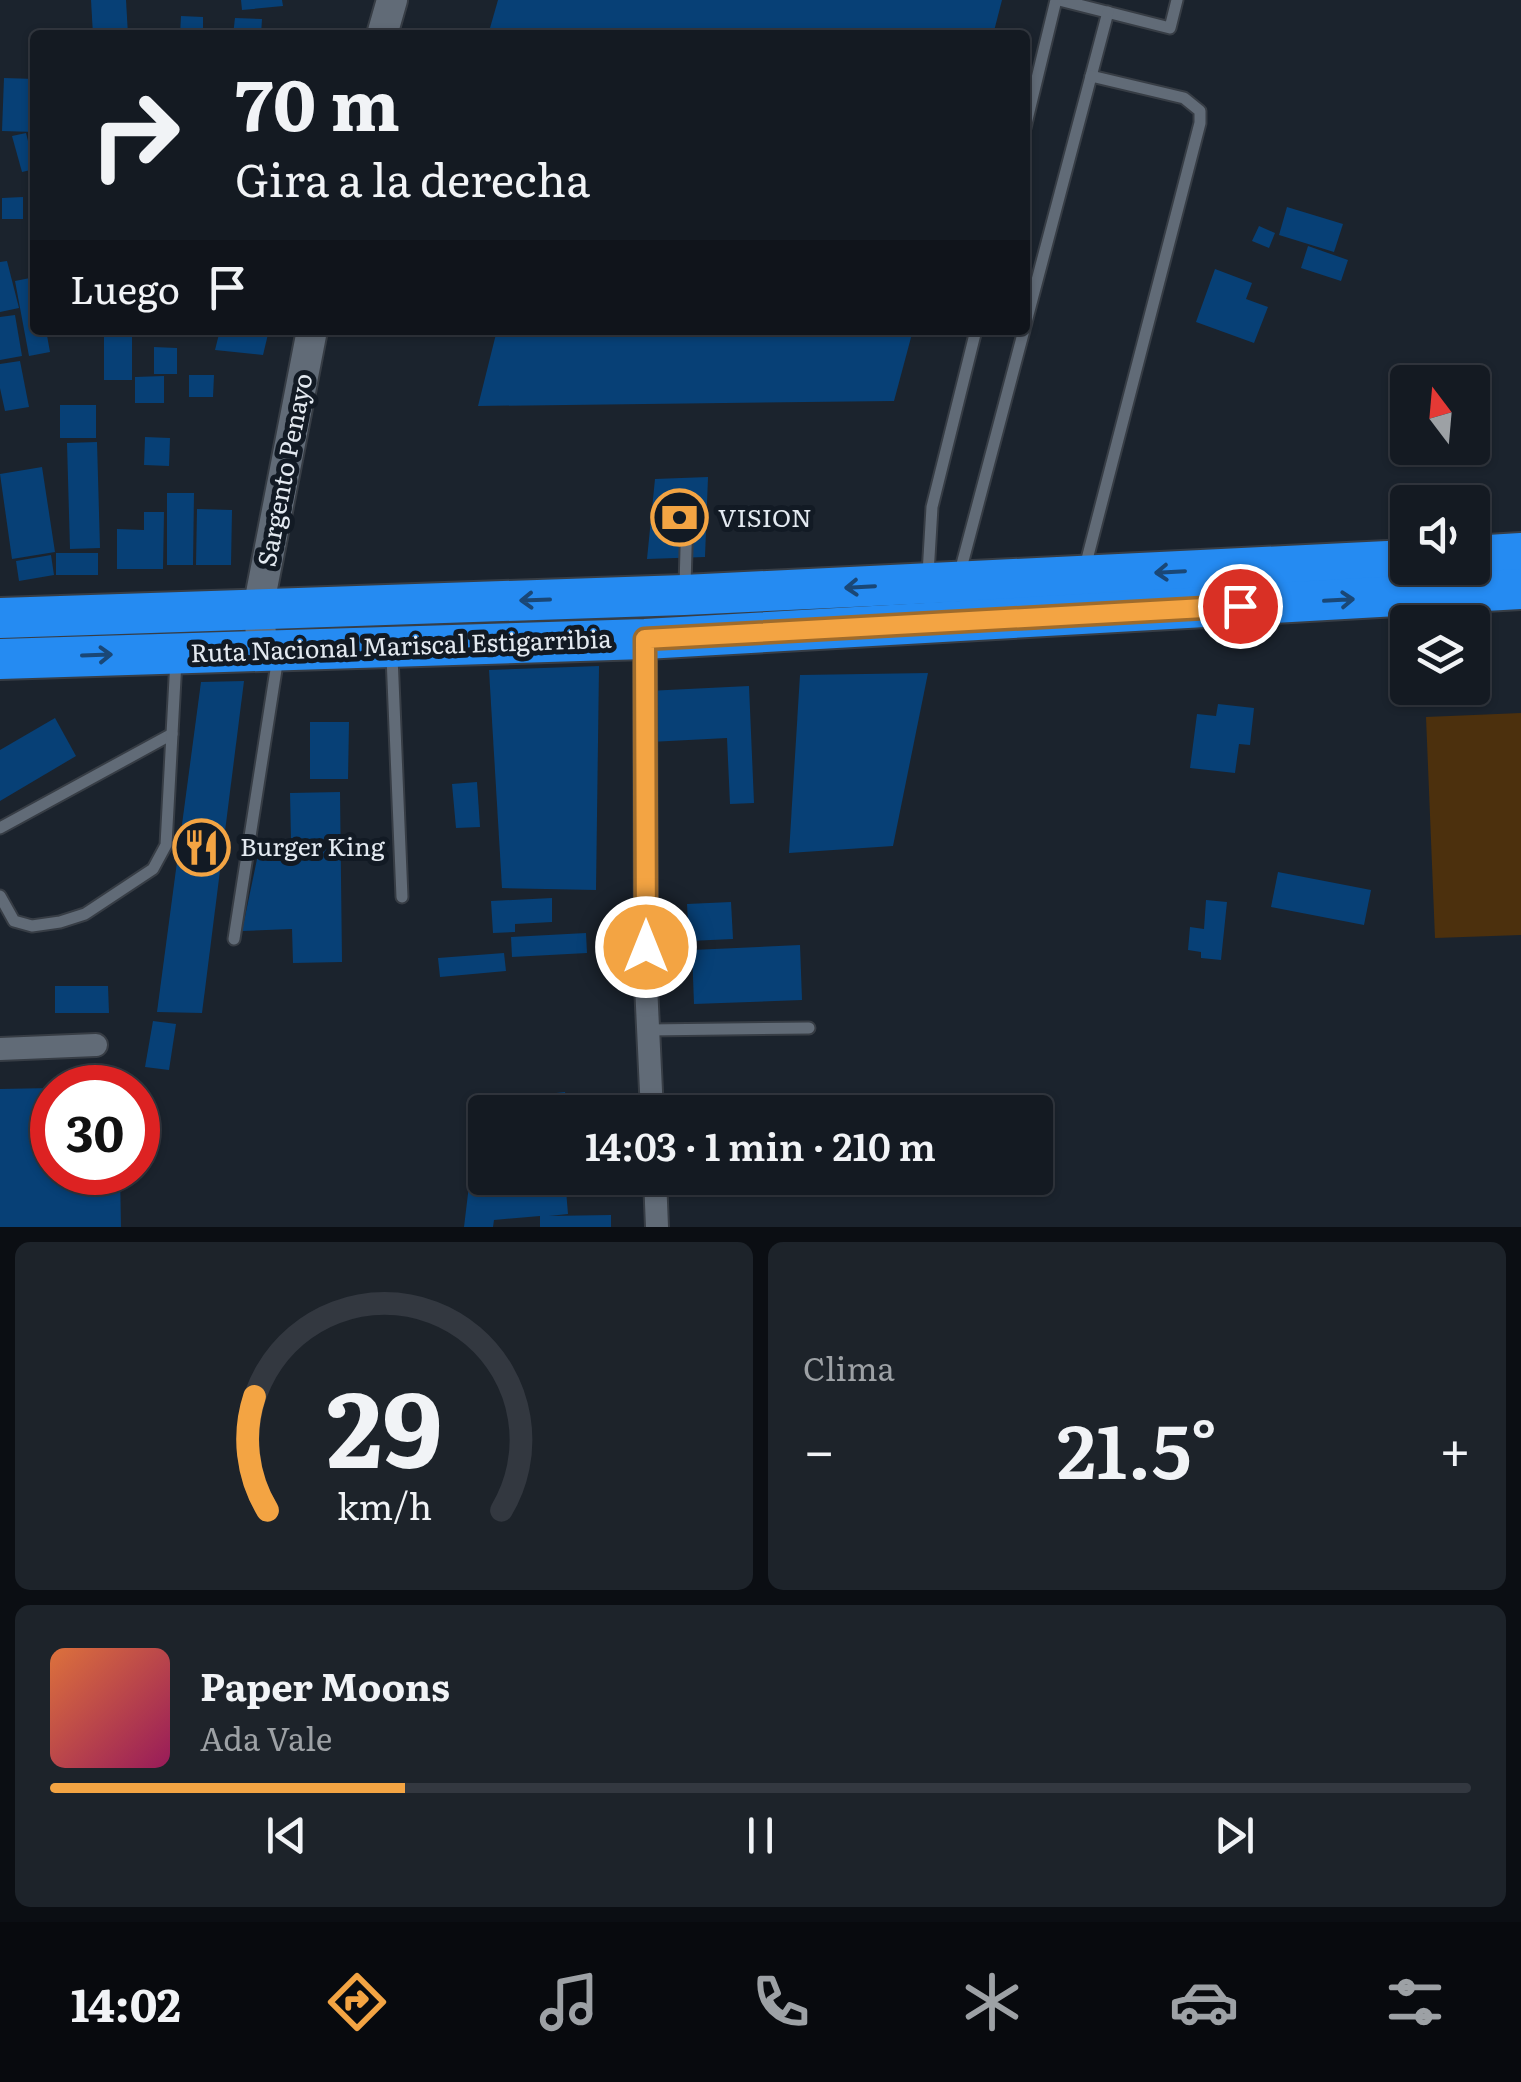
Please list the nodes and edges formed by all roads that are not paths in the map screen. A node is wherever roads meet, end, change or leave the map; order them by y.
1 (392, 0) edge
2 (1057, 0) edge
3 (1177, 0) edge
4 (1108, 12) junction
5 (383, 30) edge
6 (1091, 76) junction
7 (1030, 108) edge
8 (1030, 305) edge
9 (311, 335) edge
10 (975, 335) edge
11 (1022, 335) edge
12 (687, 513) dead end
13 (1521, 554) edge
14 (1490, 555) edge
15 (1390, 561) edge
16 (1083, 576) junction
17 (1521, 589) edge
18 (942, 593) junction
19 (684, 595) junction
20 (258, 610) junction
21 (0, 618) edge
22 (890, 624) junction
23 (645, 639) junction
24 (392, 647) junction
25 (271, 650) junction
26 (176, 653) junction
27 (0, 659) edge
28 (172, 734) junction
29 (0, 828) edge
30 (0, 896) edge
31 (402, 897) dead end
32 (234, 939) dead end
33 (808, 1028) dead end
34 (648, 1030) junction
35 (96, 1045) dead end
36 (0, 1049) edge
37 (651, 1095) edge
38 (656, 1195) edge
39 (657, 1227) edge

1 - 5 street
2 - 4 lane
2 - 7 lane
3 - 4 lane
4 - 6 lane
6 - 8 lane
6 - 16 lane
9 - 20 street, Sargento Penayo
10 - 18 lane
11 - 18 lane
12 - 19 lane
13 - 14 highway
15 -> 16 highway, Ruta Nacional Mariscal Estigarribia
16 - 18 highway, Ruta Nacional Mariscal Estigarribia
22 -> 17 highway, Ruta Nacional Mariscal Estigarribia
18 -> 19 highway, Ruta Nacional Mariscal Estigarribia
18 - 22 lane
19 -> 20 highway, Ruta Nacional Mariscal Estigarribia
20 - 21 highway, Ruta Nacional Mariscal Estigarribia
20 - 25 street, Sargento Penayo
22 - 23 highway, Ruta Nacional Mariscal Estigarribia
23 - 24 highway, Ruta Nacional Mariscal Estigarribia
23 - 34 street
24 - 25 highway, Ruta Nacional Mariscal Estigarribia
24 - 31 lane
25 - 26 highway, Ruta Nacional Mariscal Estigarribia
25 - 32 lane
27 -> 26 highway, Ruta Nacional Mariscal Estigarribia
26 - 28 lane
28 - 29 lane
28 - 30 lane
33 - 34 lane
34 - 37 street
35 - 36 street
38 - 39 street

